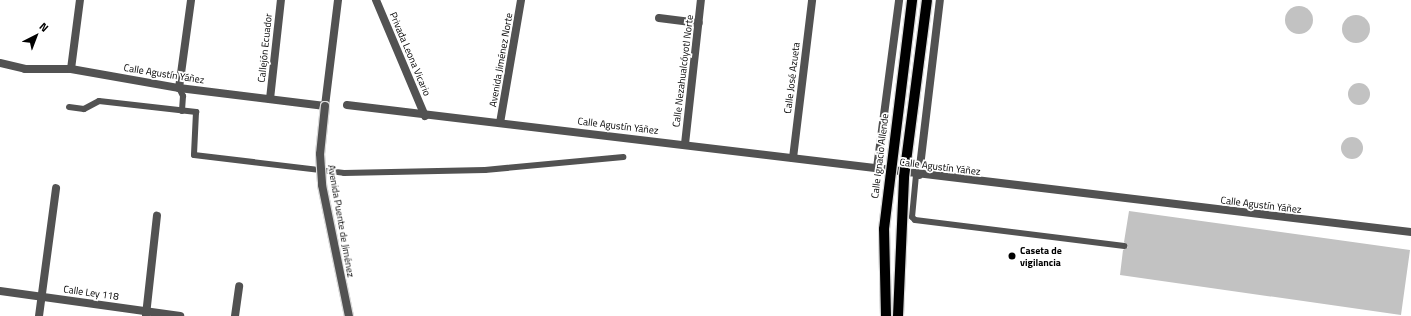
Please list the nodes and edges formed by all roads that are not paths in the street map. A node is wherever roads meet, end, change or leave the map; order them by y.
1 (80, 0) edge
2 (191, 0) edge
3 (280, 0) edge
4 (338, 0) edge
5 (376, 0) edge
6 (521, 0) edge
7 (701, 0) edge
8 (812, 0) edge
9 (899, 0) edge
10 (912, 0) edge
11 (927, 0) edge
12 (940, 0) edge
13 (659, 18) dead end
14 (699, 23) junction
15 (0, 63) edge
16 (71, 69) junction
17 (179, 88) junction
18 (270, 99) junction
19 (347, 105) dead end
20 (325, 106) junction
21 (69, 107) dead end
22 (182, 110) junction
23 (425, 116) junction
24 (500, 123) junction
25 (685, 144) junction
26 (622, 158) dead end
27 (793, 158) junction
28 (877, 168) junction
29 (917, 175) junction
30 (56, 188) dead end
31 (157, 216) dead end
32 (1411, 232) edge
33 (1124, 246) dead end
34 (239, 286) dead end
35 (0, 291) edge
36 (41, 296) junction
37 (146, 314) edge
38 (39, 316) edge
39 (180, 316) edge
40 (234, 316) edge
41 (348, 316) edge
42 (886, 316) edge
43 (898, 316) edge

1 - 16 street
2 - 17 street
3 - 18 street, Callejón Ecuador
4 - 20 street, Avenida Puente de Jiménez
5 - 23 street, Privada Leona Vicario
6 - 24 street, Avenida Jiménez Norte
7 - 14 street, Calle Nezahualcóyotl Norte
8 - 27 street, Calle José Azueta
9 - 28 street, Calle Ignacio Allende
10 - 42 main road, Calle Ignacio Allende, bridge
11 - 43 main road, bridge
12 - 29 street
13 - 14 street
14 - 25 street, Calle Nezahualcóyotl Norte
15 - 16 street, Calle Agustín Yáñez
16 - 17 street, Calle Agustín Yáñez
17 - 18 street, Calle Agustín Yáñez
17 - 22 lane
18 - 20 street, Calle Agustín Yáñez
19 - 23 street, Calle Agustín Yáñez
20 - 41 street, Avenida Puente de Jiménez, bridge
21 - 22 lane
22 - 26 lane
23 - 24 street, Calle Agustín Yáñez
24 - 25 street, Calle Agustín Yáñez
25 - 27 street, Calle Agustín Yáñez
27 - 28 street, Calle Agustín Yáñez
28 - 29 street, Calle Agustín Yáñez
29 - 32 street, Calle Agustín Yáñez
29 - 33 lane
30 - 36 street
31 - 37 street
34 - 40 street
35 - 36 street, Calle Ley 118
36 - 37 street, Calle Ley 118
36 - 38 street
37 - 39 street, Calle Ley 118

